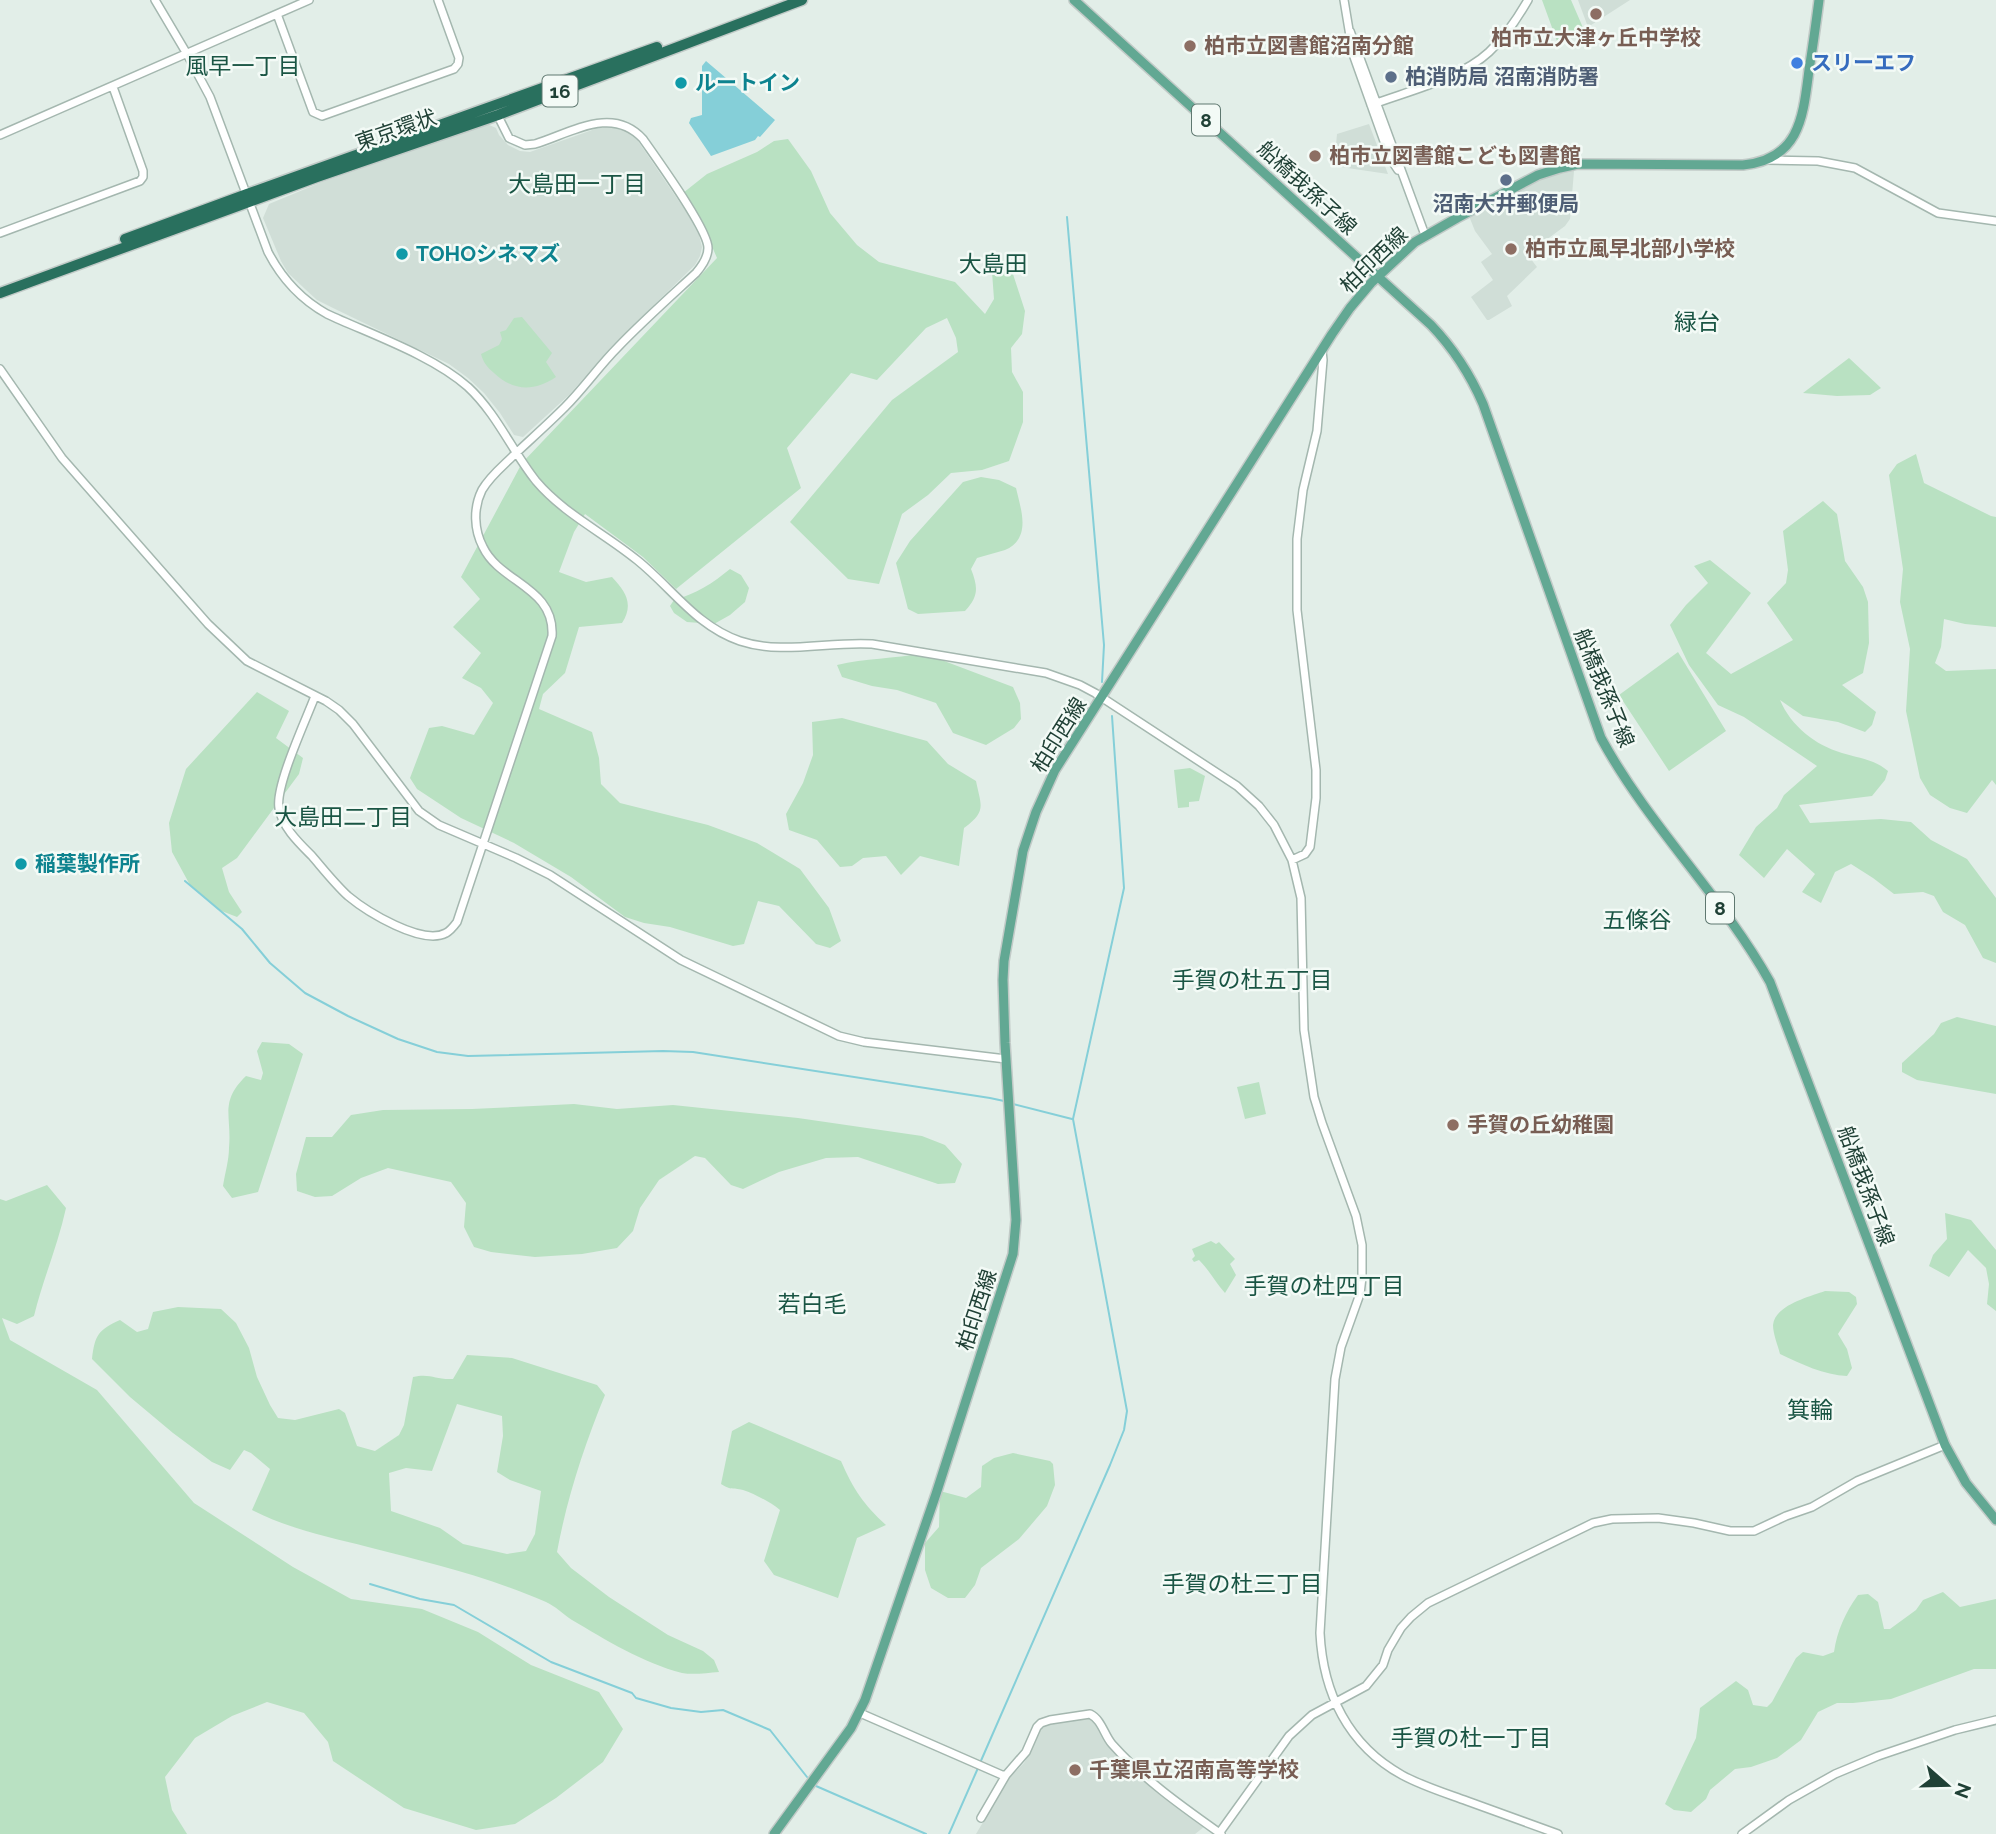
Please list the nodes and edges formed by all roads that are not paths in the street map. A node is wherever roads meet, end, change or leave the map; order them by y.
1 (155, 0) edge
2 (309, 0) edge
3 (438, 0) edge
4 (784, 0) edge
5 (802, 0) edge
6 (1074, 0) edge
7 (1344, 0) edge
8 (1528, 0) edge
9 (1819, 0) edge
10 (276, 14) junction
11 (187, 54) junction
12 (113, 87) junction
13 (1374, 104) junction
14 (496, 111) junction
15 (0, 135) edge
16 (1766, 160) junction
17 (248, 198) junction
18 (1996, 221) edge
19 (0, 233) edge
20 (1425, 235) junction
21 (1377, 277) junction
22 (0, 286) edge
23 (0, 293) edge
24 (1322, 351) junction
25 (0, 369) edge
26 (517, 453) junction
27 (315, 696) junction
28 (1102, 698) junction
29 (483, 844) junction
30 (1292, 860) junction
31 (1006, 1059) junction
32 (1945, 1445) junction
33 (1996, 1520) edge
34 (1335, 1702) junction
35 (860, 1713) junction
36 (1996, 1720) edge
37 (1006, 1775) junction
38 (981, 1818) dead end
39 (1221, 1833) edge
40 (774, 1834) edge
41 (1558, 1834) edge
42 (1742, 1834) edge

1 - 11 street
2 - 10 street
3 - 10 street
4 - 14 highway, 東京環状 / 16
5 - 14 highway, 東京環状 / 16
6 - 21 main road, 船橋我孫子線 / 8
7 - 13 street
8 - 13 street
9 - 16 main road
10 - 11 street
11 - 12 street
11 - 17 street
12 - 15 street
12 - 19 street
13 - 20 street
14 - 17 highway, 東京環状 / 16
14 - 26 street
16 - 18 street
16 - 20 main road, 柏印西線
17 - 22 highway, 東京環状 / 16
17 - 23 highway, 東京環状 / 16
17 - 26 street
20 - 21 main road, 柏印西線
21 - 24 main road, 柏印西線
21 - 32 main road, 船橋我孫子線 / 8
24 - 28 main road, 柏印西線
24 - 30 street
25 - 27 street
26 - 28 street
26 - 29 street
27 - 29 street
27 - 29 street
28 - 30 street
28 - 31 main road, 柏印西線
29 - 31 street
30 - 34 street
31 - 35 main road, 柏印西線
32 - 33 main road, 船橋我孫子線 / 8
32 - 34 street
34 - 39 street
34 - 41 street
35 - 37 street
35 - 40 main road, 柏印西線
36 - 42 street
37 - 38 street
37 - 39 street

